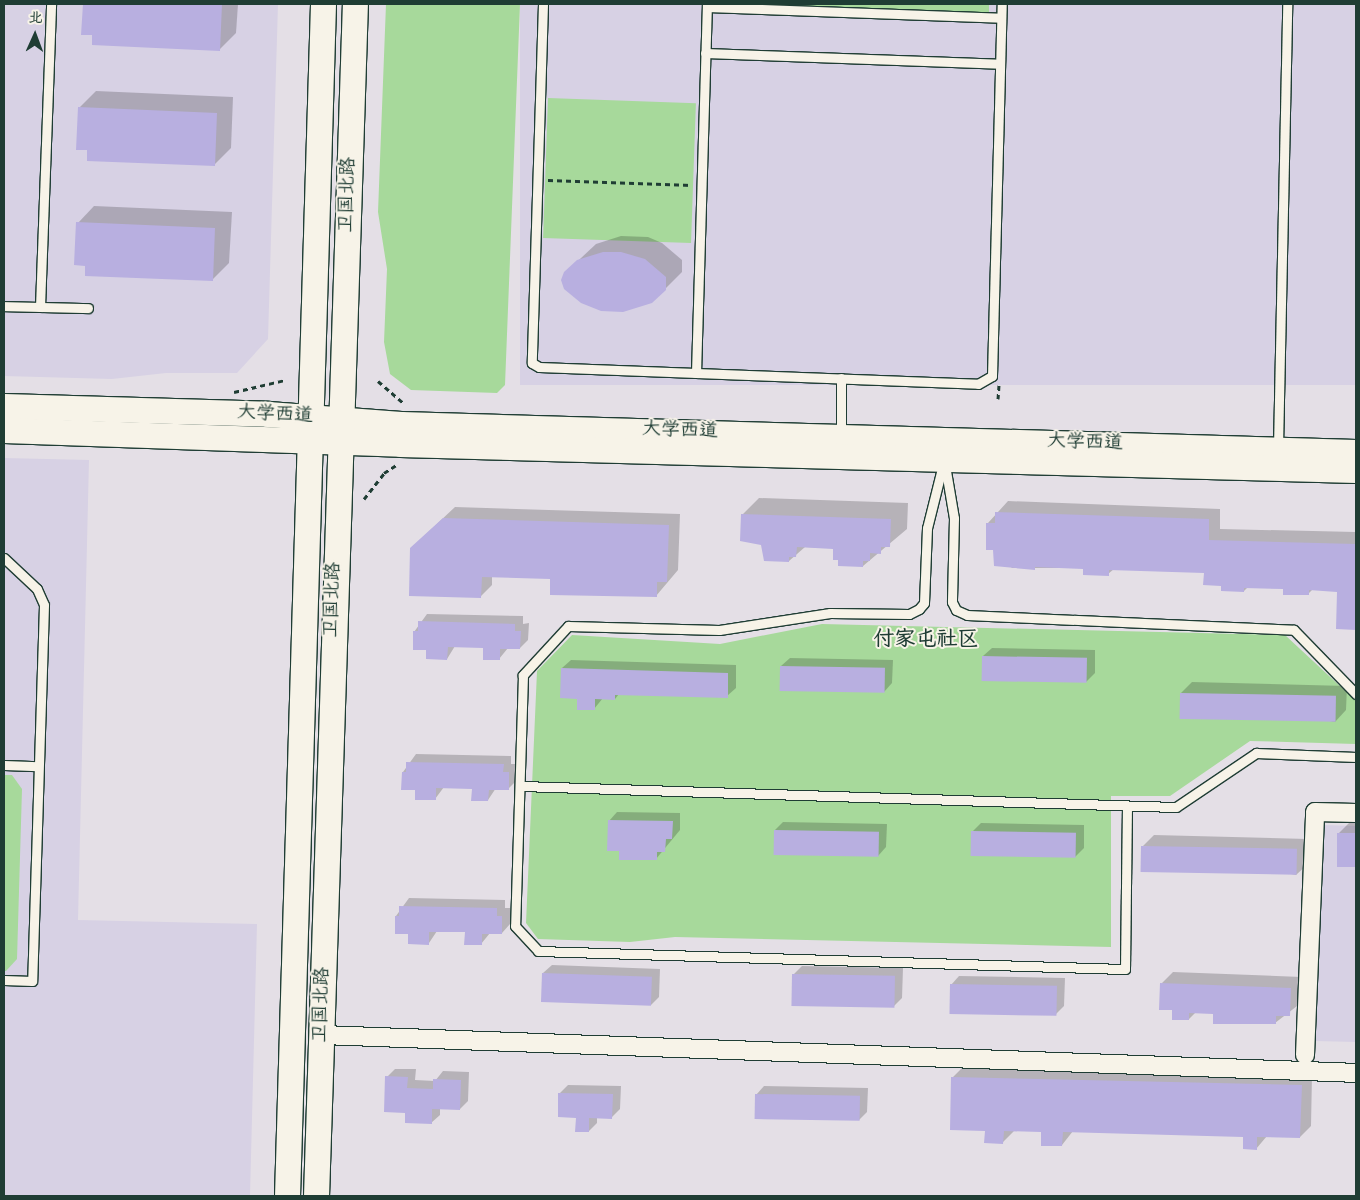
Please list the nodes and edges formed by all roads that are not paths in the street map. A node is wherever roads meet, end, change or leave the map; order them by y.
1 (51, 4) edge
2 (323, 4) edge
3 (355, 4) edge
4 (542, 4) edge
5 (1002, 4) edge
6 (1287, 4) edge
7 (707, 5) edge
8 (1001, 18) junction
9 (705, 53) junction
10 (1000, 64) junction
11 (4, 306) edge
12 (40, 307) junction
13 (88, 308) dead end
14 (696, 373) junction
15 (841, 378) junction
16 (4, 406) edge
17 (4, 430) edge
18 (311, 430) junction
19 (341, 431) junction
20 (840, 437) junction
21 (1278, 450) junction
22 (1356, 452) edge
23 (944, 459) junction
24 (1356, 470) edge
25 (4, 558) edge
26 (1356, 694) edge
27 (1356, 757) edge
28 (4, 765) edge
29 (38, 766) junction
30 (521, 786) junction
31 (1127, 806) junction
32 (1356, 813) edge
33 (4, 980) edge
34 (322, 1035) junction
35 (1304, 1054) dead end
36 (1356, 1073) edge
37 (287, 1196) edge
38 (316, 1196) edge

1 - 12 lane
2 - 18 main road, 卫国北路
3 - 19 main road, 卫国北路
4 - 14 lane
5 - 8 lane
6 - 21 lane
7 - 8 lane
7 - 9 lane
8 - 10 lane
9 - 10 lane
9 - 14 lane
10 - 15 lane
11 - 12 lane
12 - 13 lane
14 - 15 lane
15 - 20 lane
16 - 18 main road, 大学西道
17 - 18 main road, 大学西道
18 - 19 main road, 大学西道
18 - 37 main road, 卫国北路
19 - 20 main road, 大学西道
19 - 23 main road, 大学西道
19 - 34 main road, 卫国北路
20 - 21 main road, 大学西道
21 - 22 main road, 大学西道
23 - 24 main road, 大学西道
23 - 26 lane
23 - 30 lane
25 - 29 lane
27 - 31 lane
28 - 29 lane
29 - 33 lane
30 - 31 lane
30 - 31 lane
32 - 35 street
34 - 36 street
34 - 38 main road, 卫国北路

